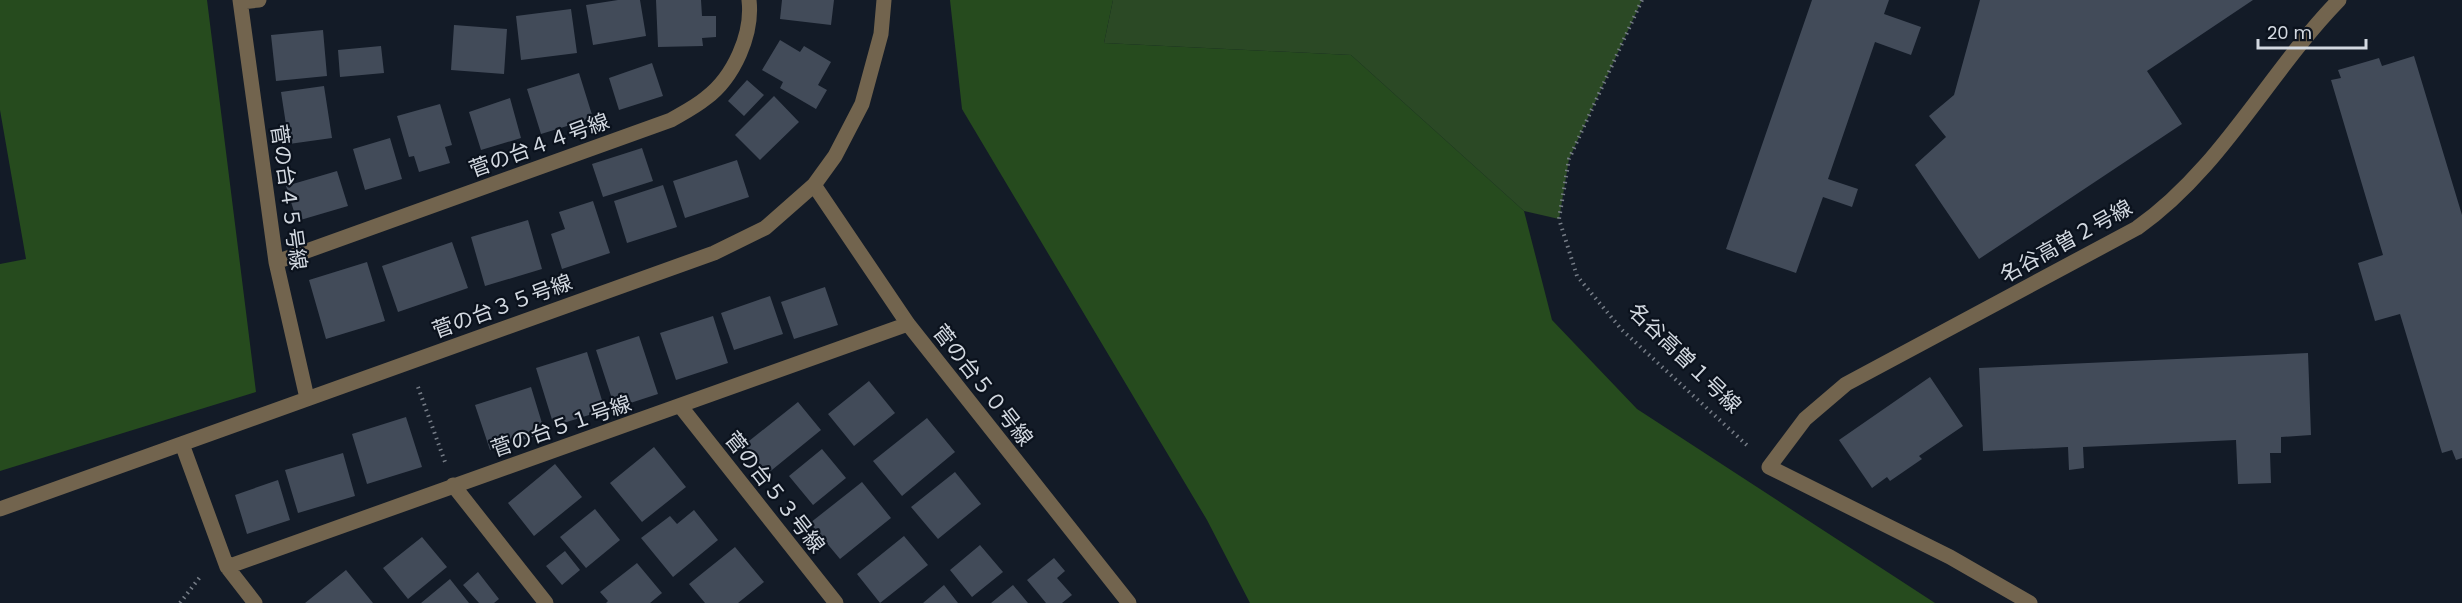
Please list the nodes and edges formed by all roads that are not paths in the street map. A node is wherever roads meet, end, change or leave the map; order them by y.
1 (259, 0) edge
2 (750, 0) edge
3 (884, 0) edge
4 (2339, 0) edge
5 (240, 1) edge
6 (814, 185) junction
7 (276, 262) junction
8 (908, 324) junction
9 (308, 398) junction
10 (681, 407) junction
11 (182, 444) junction
12 (453, 485) junction
13 (0, 509) edge
14 (226, 567) junction
15 (255, 603) edge
16 (546, 603) edge
17 (836, 603) edge
18 (1128, 603) edge
19 (2030, 603) edge

1 - 5 street
2 - 7 street, 菅の台４４号線
3 - 6 street, 菅の台３５号線
4 - 19 street, 名谷高曽２号線
5 - 7 street, 菅の台４５号線
6 - 8 street, 菅の台５０号線
6 - 9 street, 菅の台３５号線
7 - 9 street, 菅の台４５号線
8 - 10 street, 菅の台５１号線
8 - 18 street, 菅の台５０号線
9 - 11 street, 菅の台３５号線
10 - 12 street, 菅の台５１号線
10 - 17 street, 菅の台５３号線
11 - 13 street, 菅の台３５号線
11 - 14 street
12 - 14 street, 菅の台５１号線
12 - 16 street
14 - 15 street

